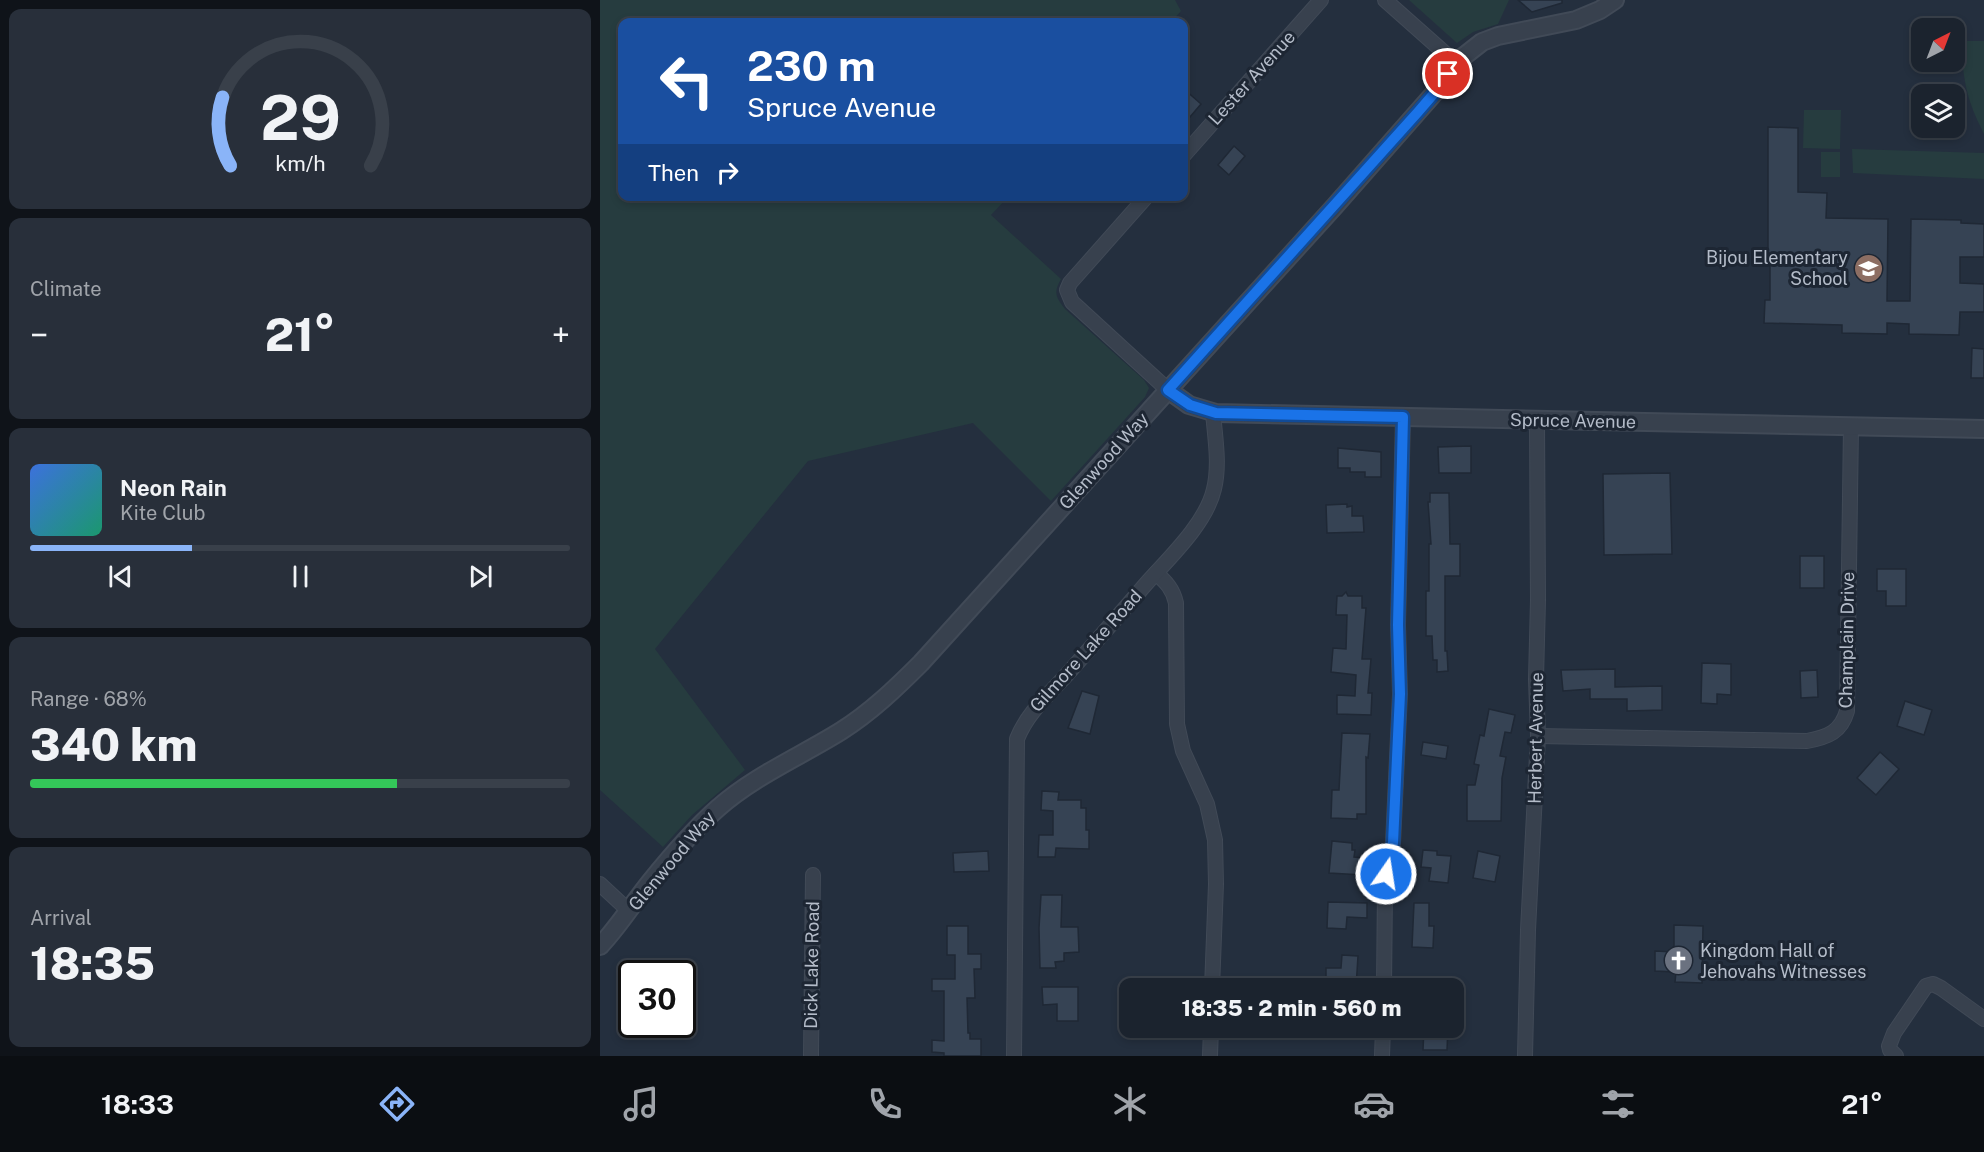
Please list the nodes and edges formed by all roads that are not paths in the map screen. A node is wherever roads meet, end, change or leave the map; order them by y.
1 (1321, 0) edge
2 (1385, 0) edge
3 (1616, 0) edge
4 (1456, 63) junction
5 (1188, 150) edge
6 (1143, 201) edge
7 (1168, 390) junction
8 (1213, 412) junction
9 (1403, 417) junction
10 (1537, 420) junction
11 (1851, 426) junction
12 (1984, 429) edge
13 (1156, 573) junction
14 (1538, 736) junction
15 (813, 875) dead end
16 (600, 884) edge
17 (629, 911) junction
18 (600, 946) edge
19 (1212, 978) edge
20 (1383, 978) edge
21 (1984, 1019) edge
22 (1211, 1038) edge
23 (1383, 1038) edge
24 (1893, 1051) edge
25 (811, 1056) edge
26 (1014, 1056) edge
27 (1210, 1056) edge
28 (1382, 1056) edge
29 (1525, 1056) edge

1 - 5 street, Lester Avenue
2 - 4 street
3 - 4 street, Glenwood Way
4 - 7 street, Glenwood Way
6 - 7 street
7 - 8 street, Spruce Avenue
7 - 17 street, Glenwood Way
8 - 9 street, Spruce Avenue
8 - 13 street, Gilmore Lake Road
9 - 10 street, Spruce Avenue
9 - 20 street
10 - 11 street, Spruce Avenue
10 - 14 street, Herbert Avenue
11 - 12 street, Spruce Avenue
11 - 14 street, Champlain Drive
13 - 19 street
13 - 26 street, Gilmore Lake Road
14 - 29 street, Herbert Avenue
15 - 25 street, Dick Lake Road
16 - 17 street
17 - 18 street, Glenwood Way
21 - 24 street
22 - 27 street
23 - 28 street

